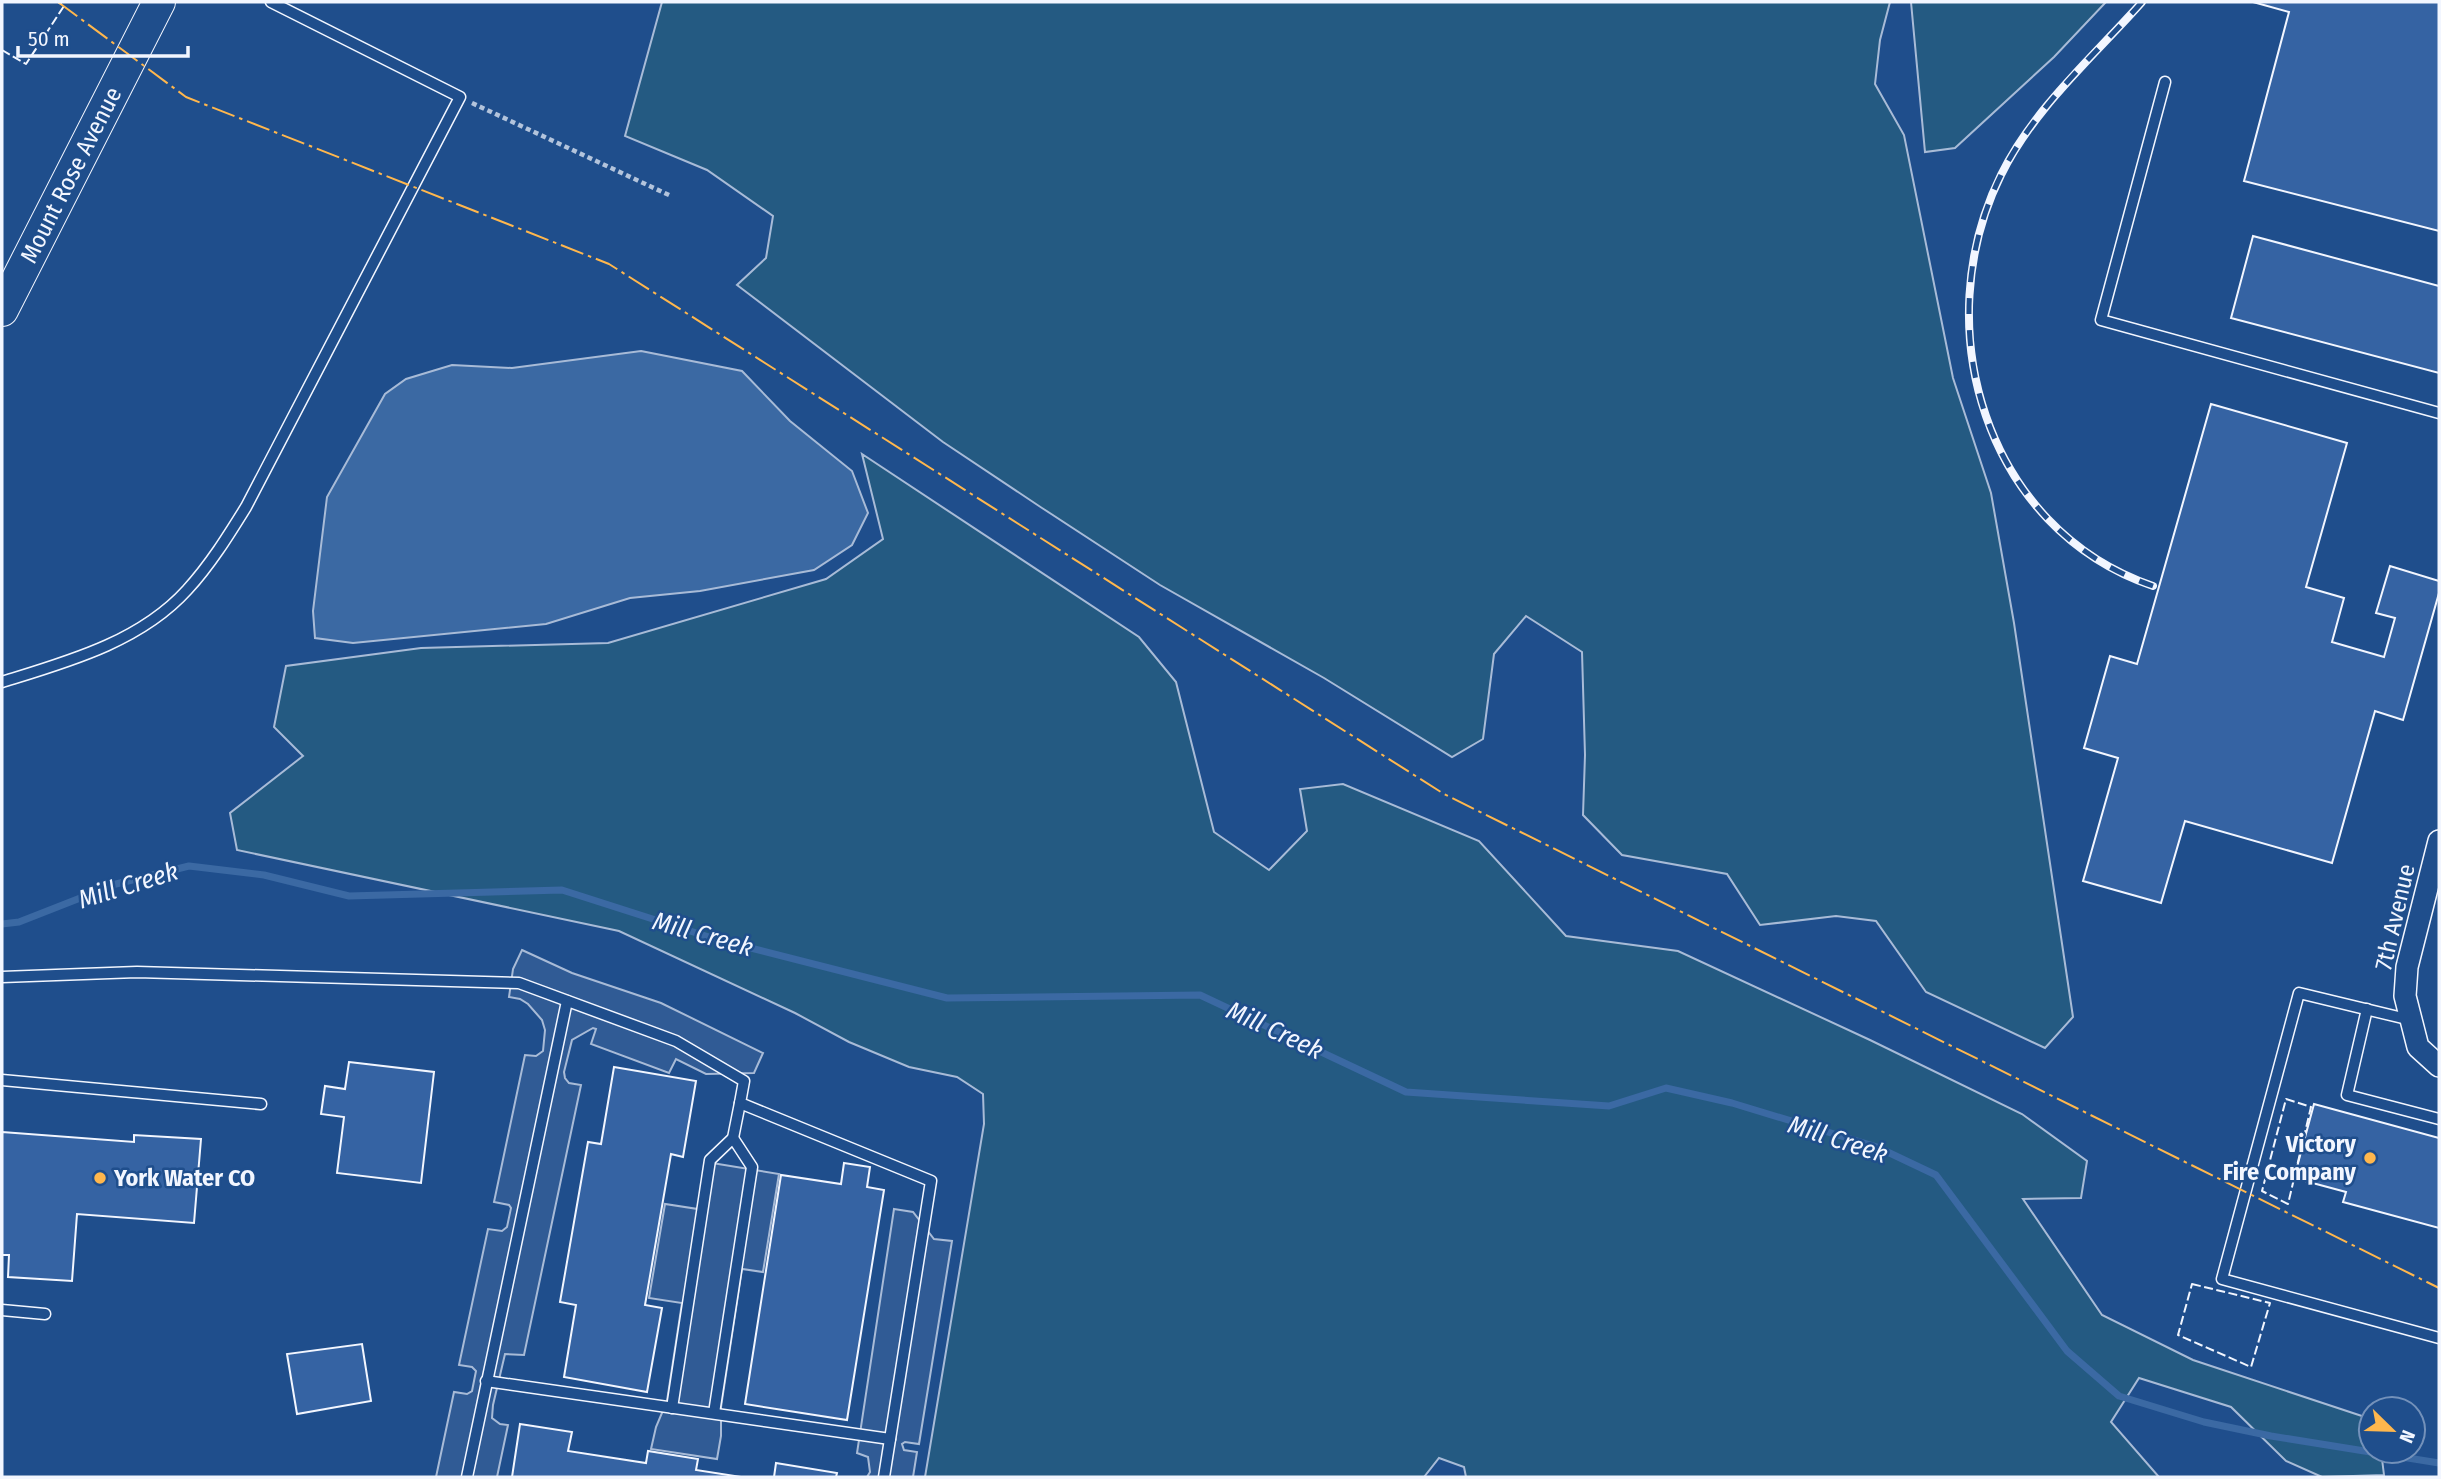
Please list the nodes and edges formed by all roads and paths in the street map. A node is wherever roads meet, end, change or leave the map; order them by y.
1 (159, 2) edge
2 (271, 2) edge
3 (2165, 82) dead end
4 (460, 97) junction
5 (671, 196) dead end
6 (2, 310) edge
7 (2439, 413) edge
8 (2, 681) edge
9 (2439, 841) edge
10 (2, 977) edge
11 (567, 1001) junction
12 (2367, 1009) junction
13 (2411, 1020) junction
14 (2439, 1066) edge
15 (2, 1080) edge
16 (740, 1103) junction
17 (261, 1104) dead end
18 (2439, 1119) edge
19 (733, 1138) junction
20 (2, 1310) edge
21 (45, 1314) dead end
22 (2439, 1338) edge
23 (486, 1381) junction
24 (672, 1408) junction
25 (714, 1413) junction
26 (890, 1438) junction
27 (467, 1477) edge
28 (884, 1477) edge

1 - 6 main road, Mount Rose Avenue
2 - 4 lane
3 - 7 lane
4 - 5 path
4 - 8 lane
9 - 13 street, 7th Avenue
10 - 11 lane
11 - 16 lane
11 - 23 lane
12 - 13 lane
12 - 18 lane
12 - 22 lane
13 - 14 street, 7th Avenue
15 - 17 lane
16 - 19 lane
16 - 26 lane
19 - 24 lane
19 - 25 lane
20 - 21 lane
23 - 24 lane
23 - 27 lane
24 - 25 lane
25 - 26 lane
26 - 28 lane

